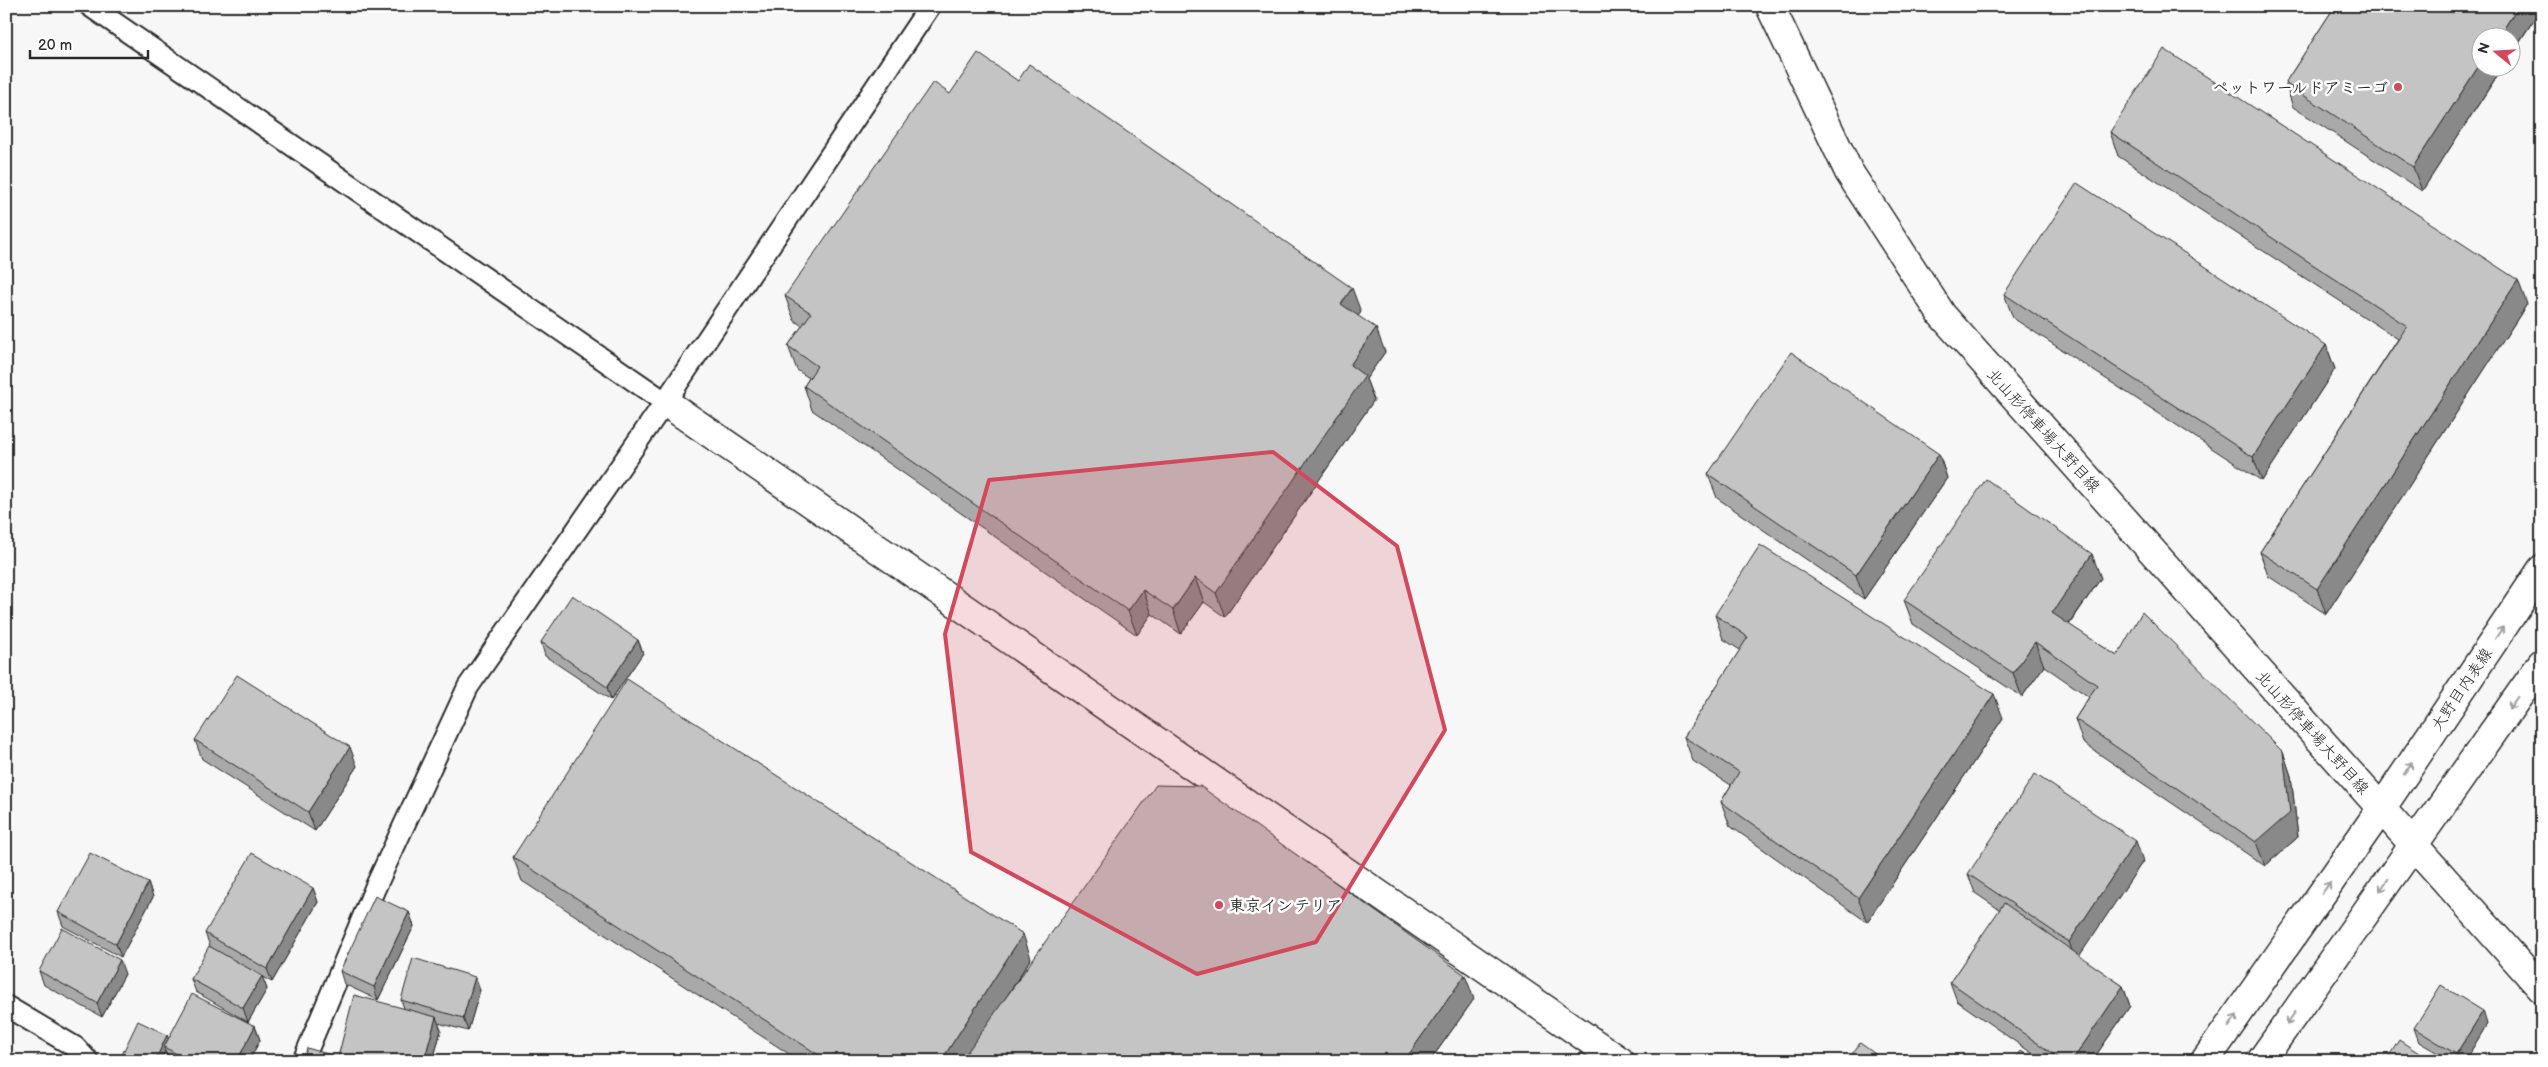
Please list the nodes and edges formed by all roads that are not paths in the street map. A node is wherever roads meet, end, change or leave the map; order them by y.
1 (90, 6) edge
2 (930, 6) edge
3 (1770, 6) edge
4 (665, 402) junction
5 (2542, 569) edge
6 (2542, 663) edge
7 (2381, 809) junction
8 (2412, 845) junction
9 (2542, 989) edge
10 (6, 1006) edge
11 (88, 1061) edge
12 (303, 1061) edge
13 (1620, 1061) edge
14 (2205, 1061) edge
15 (2261, 1061) edge

1 - 4 lane
2 - 4 lane
3 - 7 main road, 北山形停車場大野目線
4 - 12 lane
4 - 13 main road
7 -> 5 main road, 大野目内表線
6 -> 8 main road
7 - 8 main road, 北山形停車場大野目線
14 -> 7 main road, 北山形停車場大野目線
8 - 9 main road, 北山形停車場大野目線
8 -> 15 main road
10 - 11 lane

